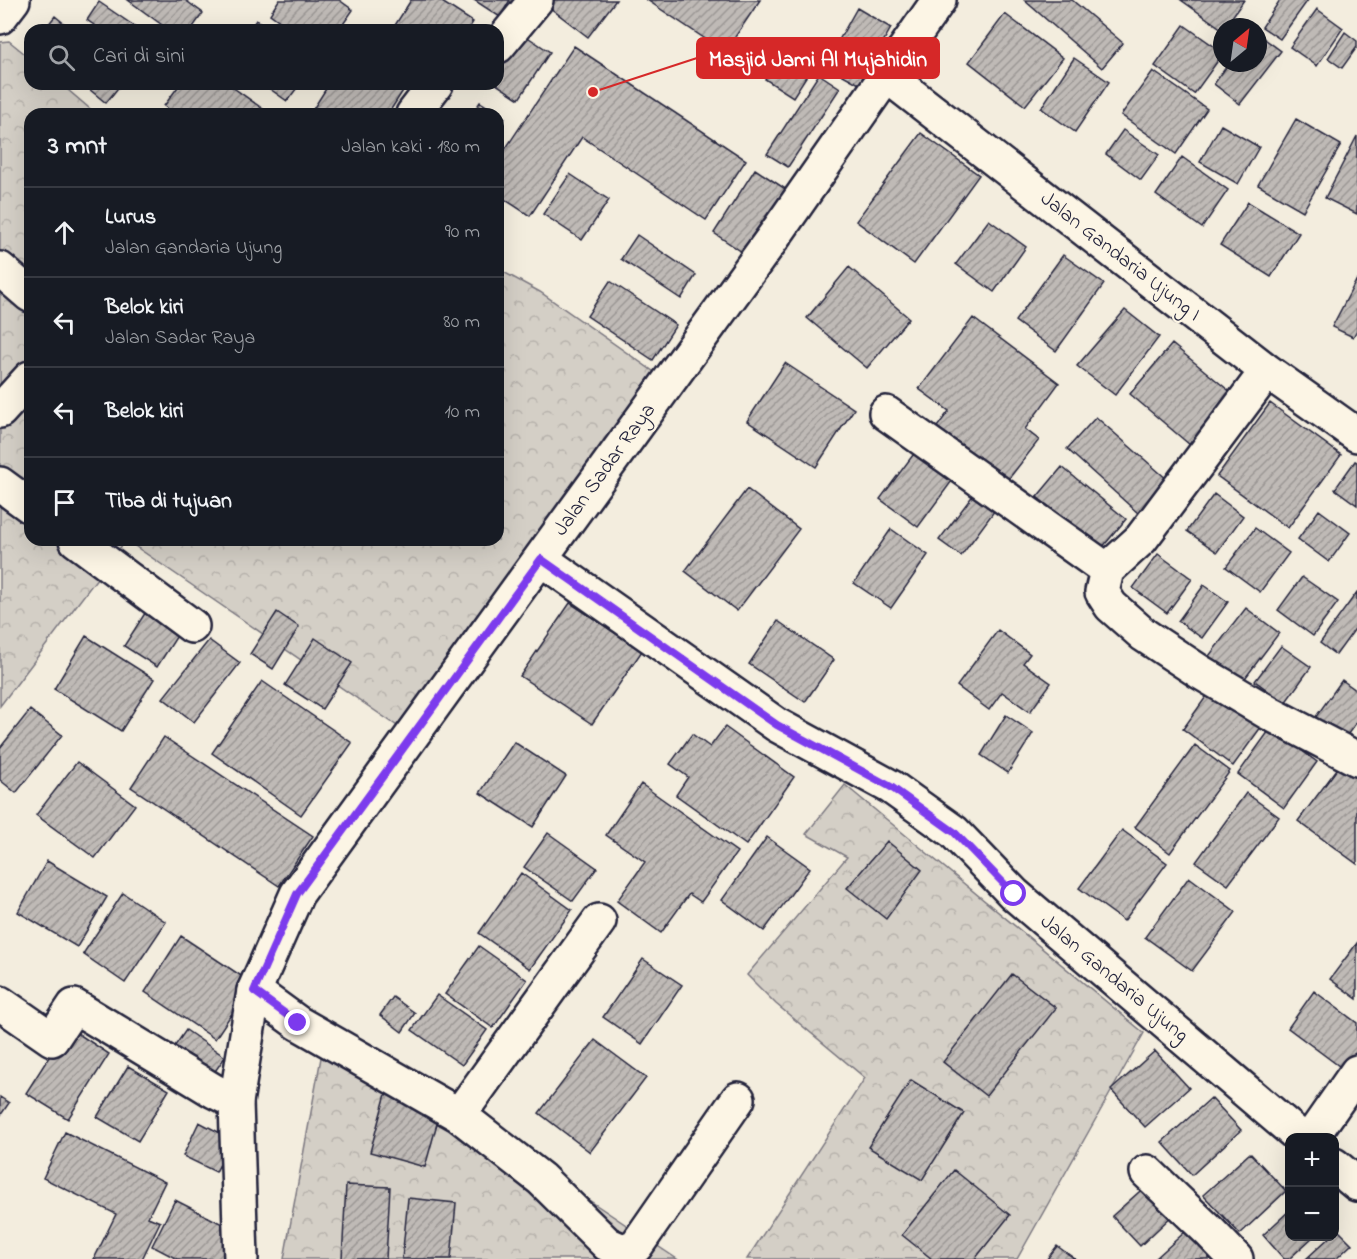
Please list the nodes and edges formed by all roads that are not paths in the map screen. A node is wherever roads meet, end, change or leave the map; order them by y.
1 (13, 0) edge
2 (536, 0) edge
3 (932, 2) edge
4 (0, 17) edge
5 (504, 39) edge
6 (886, 75) junction
7 (431, 90) edge
8 (418, 108) edge
9 (0, 269) edge
10 (24, 290) edge
11 (1267, 371) junction
12 (24, 385) edge
13 (0, 411) edge
14 (886, 413) dead end
15 (1357, 435) edge
16 (0, 484) edge
17 (24, 502) edge
18 (84, 546) edge
19 (541, 559) junction
20 (1107, 570) junction
21 (192, 626) dead end
22 (1357, 759) edge
23 (598, 921) dead end
24 (254, 991) junction
25 (0, 1003) edge
26 (1357, 1072) edge
27 (738, 1099) dead end
28 (236, 1102) junction
29 (459, 1115) junction
30 (1296, 1133) edge
31 (1314, 1133) edge
32 (1339, 1168) edge
33 (1147, 1172) dead end
34 (1357, 1184) edge
35 (241, 1259) edge
36 (1236, 1259) edge

1 - 4 street
2 - 5 street
3 - 6 street, Jalan Sadar Raya
6 - 11 street, Jalan Gandaria Ujung I
6 - 19 street, Jalan Sadar Raya
7 - 8 street
9 - 10 street
11 - 15 street, Jalan Gandaria Ujung I
11 - 20 street
12 - 13 street
14 - 20 street
16 - 17 street
18 - 21 street
19 - 24 street, Jalan Sadar Raya
19 - 30 street, Jalan Gandaria Ujung
20 - 22 street
23 - 29 street
24 - 28 street, Jalan Sadar Raya
24 - 29 street
25 - 28 street
26 - 31 street
27 - 29 street
28 - 35 street, Jalan Sadar Raya
32 - 34 street
33 - 36 street

